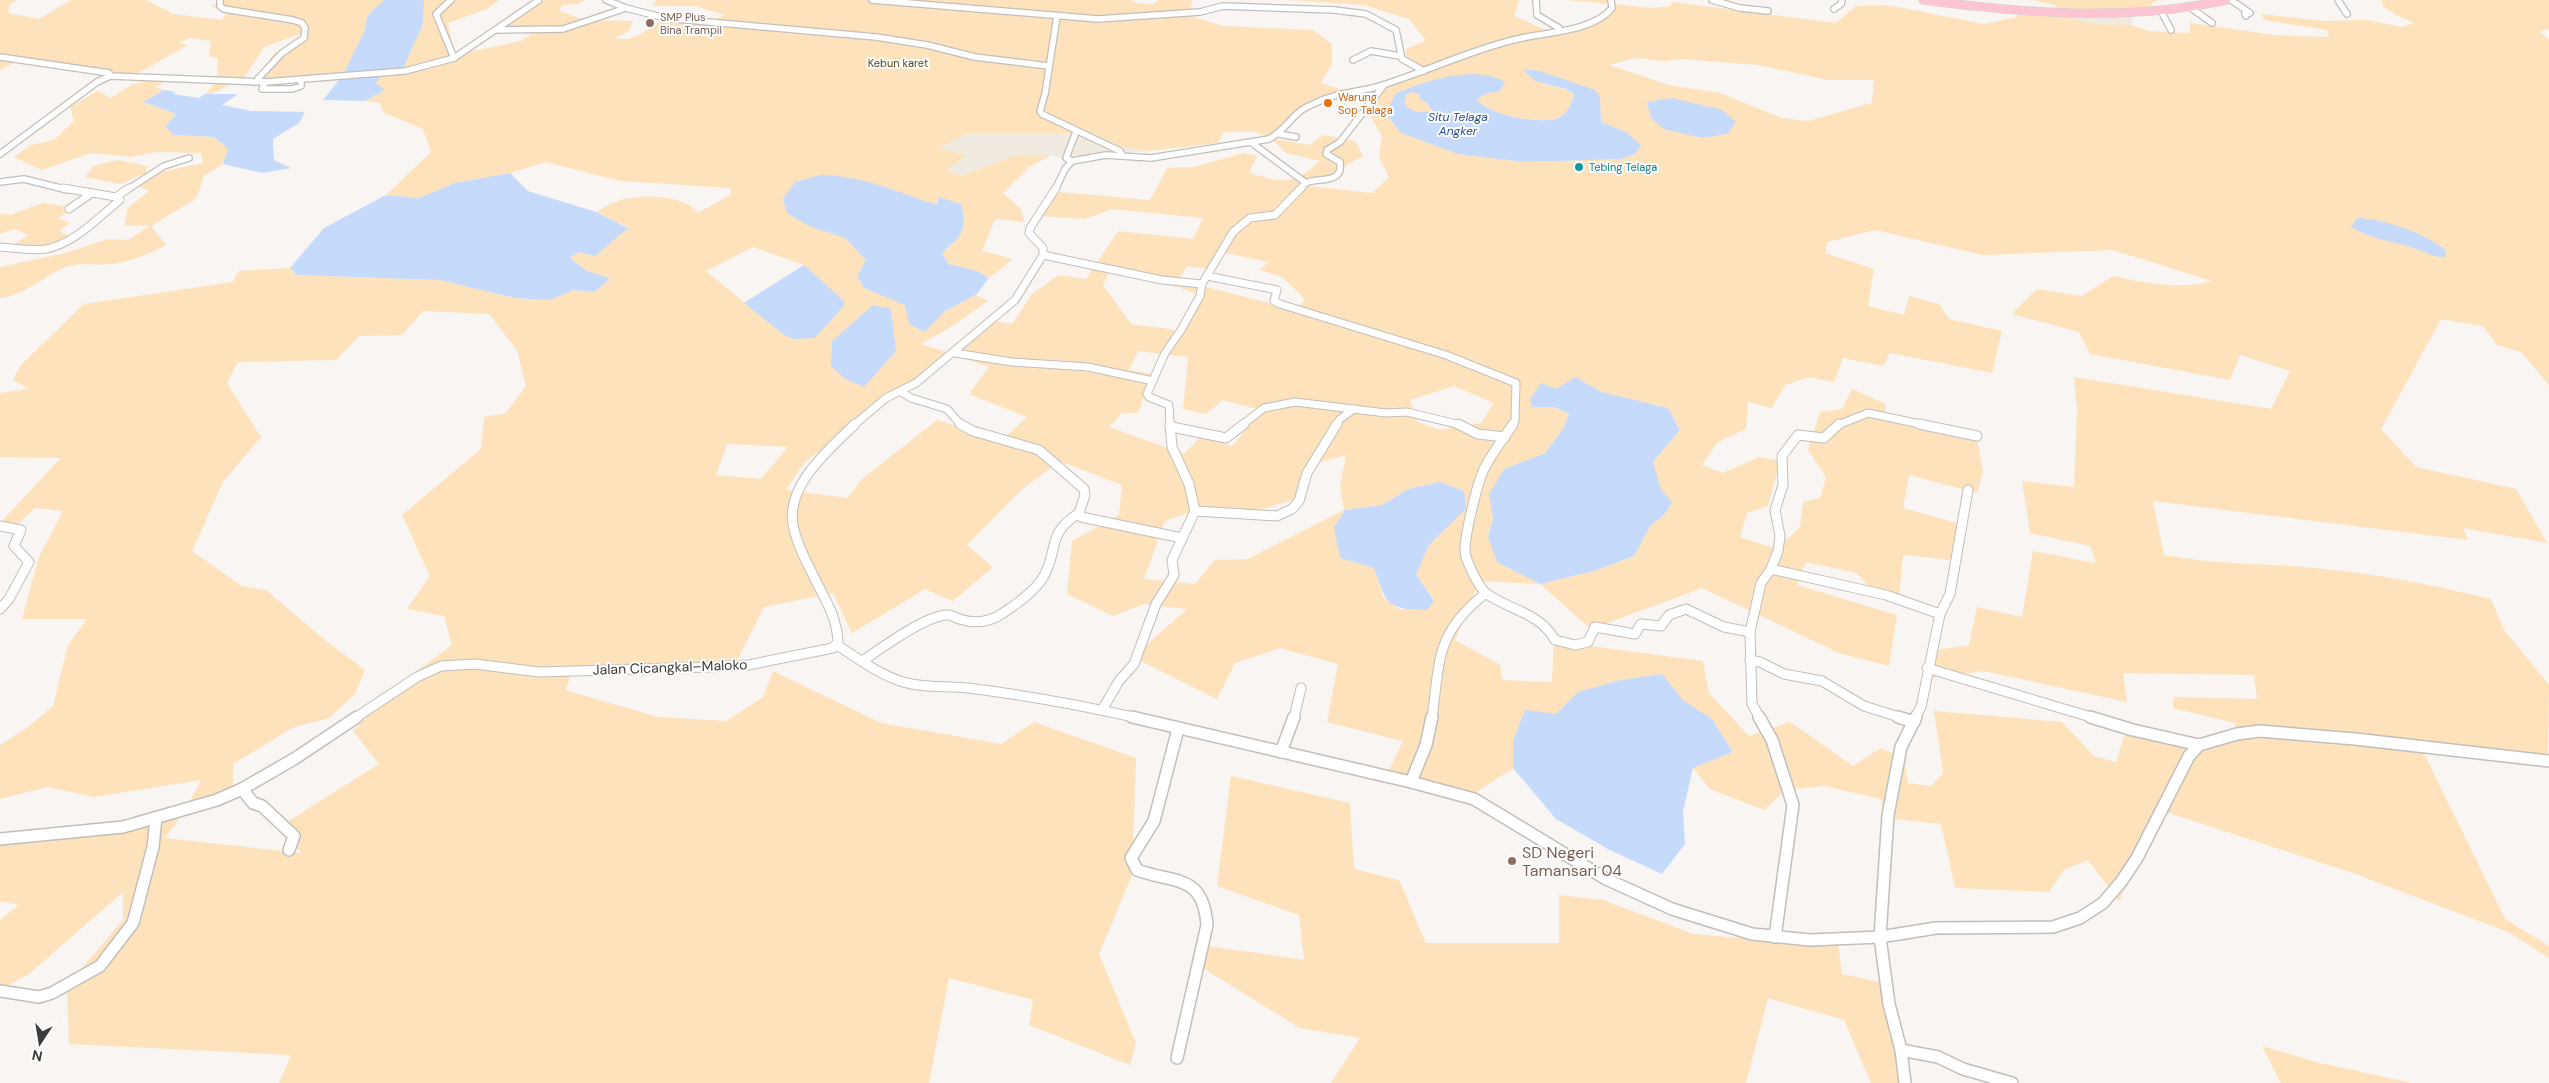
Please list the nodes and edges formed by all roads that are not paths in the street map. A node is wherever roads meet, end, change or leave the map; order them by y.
1 (220, 0) edge
2 (451, 0) edge
3 (539, 0) edge
4 (606, 0) edge
5 (872, 0) edge
6 (1536, 0) edge
7 (1611, 0) edge
8 (1712, 0) edge
9 (1842, 0) edge
10 (1923, 0) edge
11 (2196, 0) edge
12 (2226, 0) edge
13 (2231, 0) edge
14 (2338, 0) edge
15 (1719, 1) edge
16 (2208, 5) junction
17 (626, 8) junction
18 (2191, 8) junction
19 (1834, 9) dead end
20 (1768, 11) dead end
21 (2162, 11) junction
22 (2347, 14) dead end
23 (1057, 16) junction
24 (2246, 16) dead end
25 (2212, 23) dead end
26 (1559, 28) junction
27 (498, 30) junction
28 (2171, 30) dead end
29 (1400, 56) junction
30 (0, 57) edge
31 (454, 58) junction
32 (1353, 60) dead end
33 (1048, 66) junction
34 (1424, 71) junction
35 (110, 76) junction
36 (255, 82) junction
37 (1384, 85) junction
38 (1076, 132) junction
39 (1279, 134) junction
40 (1296, 136) dead end
41 (1252, 143) junction
42 (0, 154) edge
43 (1122, 155) junction
44 (189, 158) dead end
45 (1072, 161) junction
46 (0, 182) edge
47 (1306, 183) junction
48 (92, 193) junction
49 (116, 197) junction
50 (69, 209) dead end
51 (103, 215) junction
52 (113, 217) dead end
53 (0, 247) edge
54 (1043, 255) junction
55 (1204, 280) junction
56 (955, 353) junction
57 (1153, 381) junction
58 (901, 392) junction
59 (1354, 409) junction
60 (1172, 427) junction
61 (1505, 436) junction
62 (1977, 436) dead end
63 (1968, 490) dead end
64 (1196, 511) junction
65 (1079, 513) junction
66 (0, 526) edge
67 (1182, 538) junction
68 (1771, 568) junction
69 (1486, 593) junction
70 (0, 609) edge
71 (1940, 614) junction
72 (1750, 632) junction
73 (837, 645) junction
74 (864, 660) junction
75 (1750, 660) junction
76 (1928, 668) junction
77 (1301, 688) dead end
78 (1102, 710) junction
79 (1914, 722) junction
80 (1178, 729) junction
81 (2199, 745) junction
82 (1281, 752) junction
83 (2549, 761) edge
84 (1411, 782) junction
85 (242, 789) junction
86 (156, 818) junction
87 (0, 838) edge
88 (289, 850) dead end
89 (1776, 937) junction
90 (1880, 937) junction
91 (0, 991) edge
92 (1900, 1050) junction
93 (1177, 1058) dead end
94 (1905, 1083) edge
95 (2012, 1083) edge

1 - 36 street
2 - 31 street
3 - 27 street
4 - 17 street
5 - 23 street
6 - 26 street
7 - 26 street
8 - 15 street
9 - 19 street
10 - 21 main road
11 - 16 street
12 - 16 main road
13 - 24 street
14 - 22 street
15 - 20 street
16 - 18 main road
17 - 27 street
17 - 33 street
18 - 21 main road
18 - 25 street
21 - 28 street
23 - 29 street
23 - 33 street
26 - 34 street
27 - 31 street
29 - 32 street
29 - 34 street
30 - 35 street
31 - 36 street
33 - 38 street
34 - 37 street
35 - 36 street
35 - 42 street
37 - 39 street
37 - 47 street
38 - 43 street
38 - 45 street
39 - 40 street
39 - 41 street
41 - 43 street
41 - 47 street
43 - 45 street
44 - 49 street
45 - 54 street
46 - 48 street
47 - 55 street
48 - 49 street
48 - 50 street
49 - 51 street
51 - 52 street
51 - 53 street
54 - 55 street
54 - 56 street
55 - 57 street
55 - 61 street
56 - 57 street
56 - 58 street
57 - 60 street
58 - 65 street
58 - 73 street
59 - 60 street
59 - 61 street
59 - 64 street
60 - 64 street
61 - 69 street
62 - 68 street
63 - 71 street
64 - 67 street
65 - 67 street
65 - 74 street
66 - 70 street
67 - 78 street
68 - 71 street
68 - 72 street
69 - 72 street
69 - 84 street
71 - 76 street
72 - 75 street
73 - 74 street
73 - 85 street, Jalan Cicangkal–Maloko
74 - 78 street
75 - 79 street
75 - 89 street
76 - 79 street
76 - 81 street
77 - 82 street
78 - 80 street
79 - 90 street
80 - 82 street
80 - 93 street
81 - 83 street
81 - 90 street
82 - 84 street
84 - 89 street
85 - 86 street, Jalan Cicangkal–Maloko
85 - 88 street
86 - 87 street, Jalan Cicangkal–Maloko
86 - 91 street
89 - 90 street
90 - 92 street
92 - 94 street
92 - 95 street

